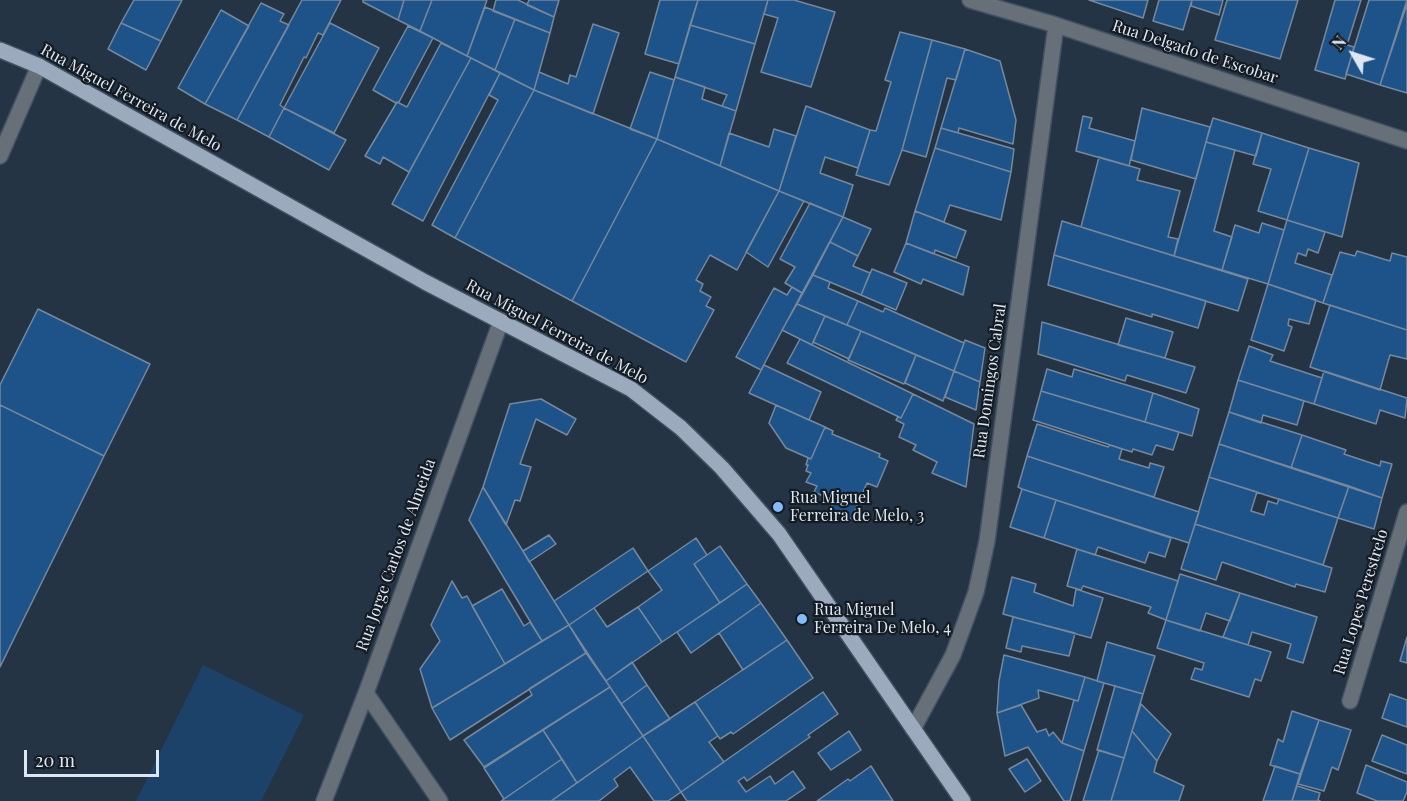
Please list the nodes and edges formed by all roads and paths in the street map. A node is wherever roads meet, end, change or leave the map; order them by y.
1 (970, 0) edge
2 (1056, 25) junction
3 (0, 50) edge
4 (39, 66) junction
5 (1407, 141) edge
6 (0, 156) edge
7 (501, 321) junction
8 (1407, 512) edge
9 (366, 693) junction
10 (1350, 701) dead end
11 (913, 729) junction
12 (324, 801) edge
13 (440, 801) edge
14 (963, 801) edge

1 - 2 street, Rua Delgado de Escobar
2 - 5 street, Rua Delgado de Escobar
2 - 11 street, Rua Domingos Cabral
3 - 4 main road, Rua Miguel Ferreira de Melo
4 - 6 street
4 - 7 main road, Rua Miguel Ferreira de Melo
7 - 9 street, Rua Jorge Carlos de Almeida
7 - 11 main road, Rua Miguel Ferreira de Melo
8 - 10 street, Rua Lopes Perestrelo
9 - 12 street, Rua Jorge Carlos de Almeida
9 - 13 street
11 - 14 main road, Rua Miguel Ferreira de Melo

